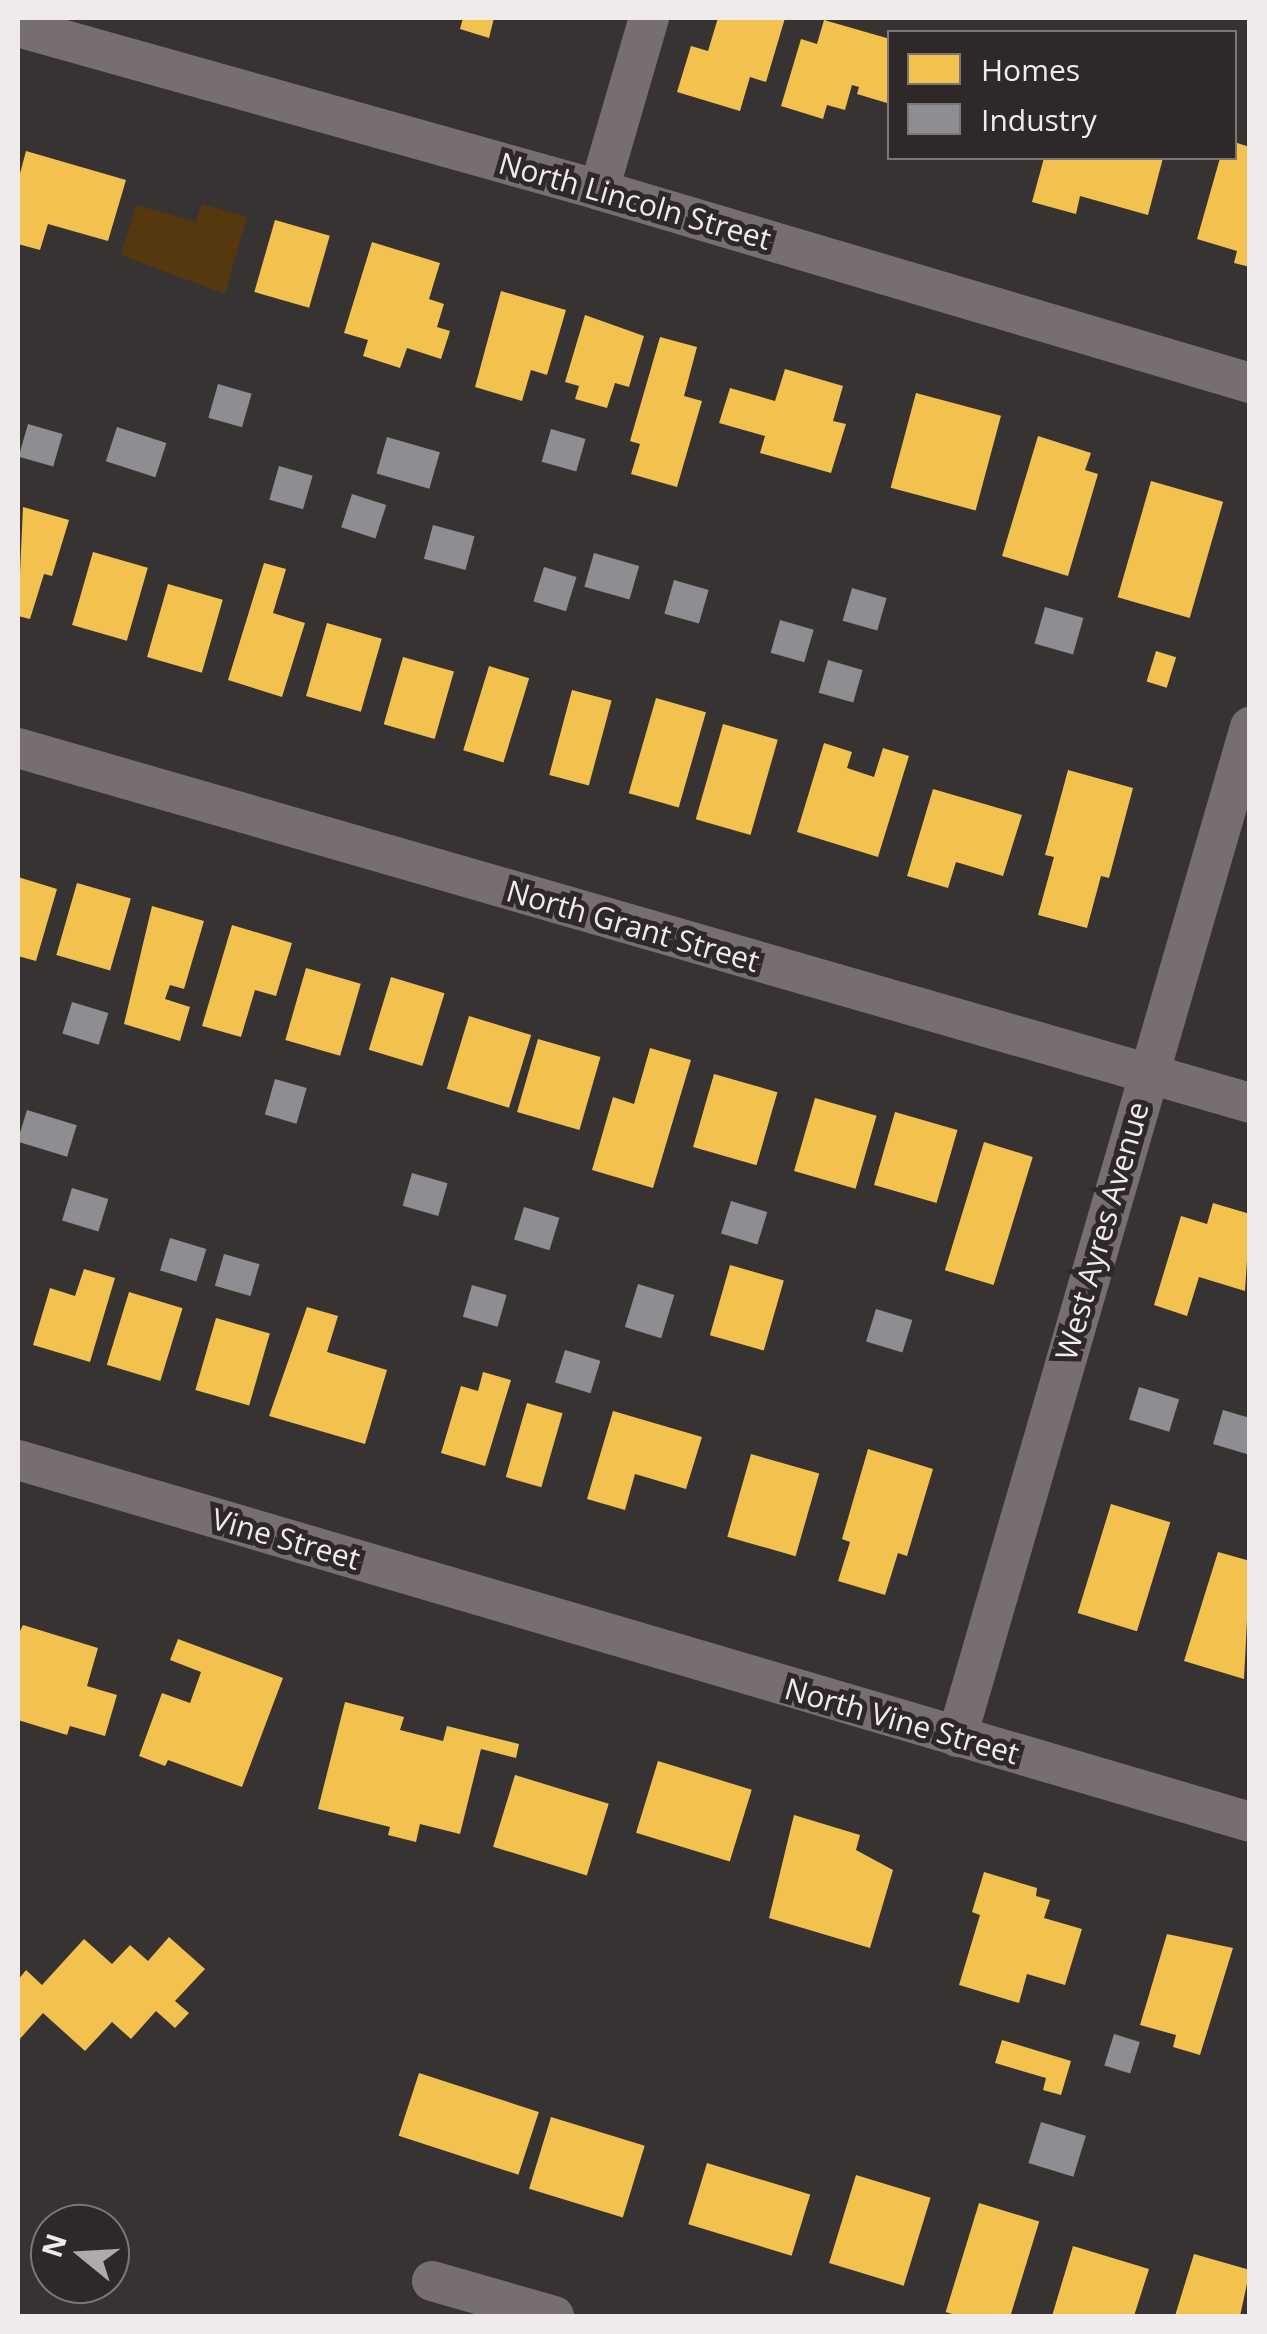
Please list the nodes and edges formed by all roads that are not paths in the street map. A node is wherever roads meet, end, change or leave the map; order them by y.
1 (649, 18) edge
2 (18, 27) edge
3 (599, 190) junction
4 (1250, 384) edge
5 (1250, 726) edge
6 (18, 748) edge
7 (1146, 1073) junction
8 (1250, 1103) edge
9 (18, 1460) edge
10 (554, 1619) joint
11 (957, 1737) junction
12 (1250, 1822) edge
13 (432, 2281) dead end
14 (554, 2316) edge

1 - 3 street
2 - 3 street, North Lincoln Street
3 - 4 street, North Lincoln Street
5 - 7 street, West Ayres Avenue
6 - 7 street, North Grant Street
7 - 8 street, North Grant Street
7 - 11 street, West Ayres Avenue
9 - 10 street, Vine Street
10 - 11 street, North Vine Street
11 - 12 street, North Vine Street
13 - 14 street

